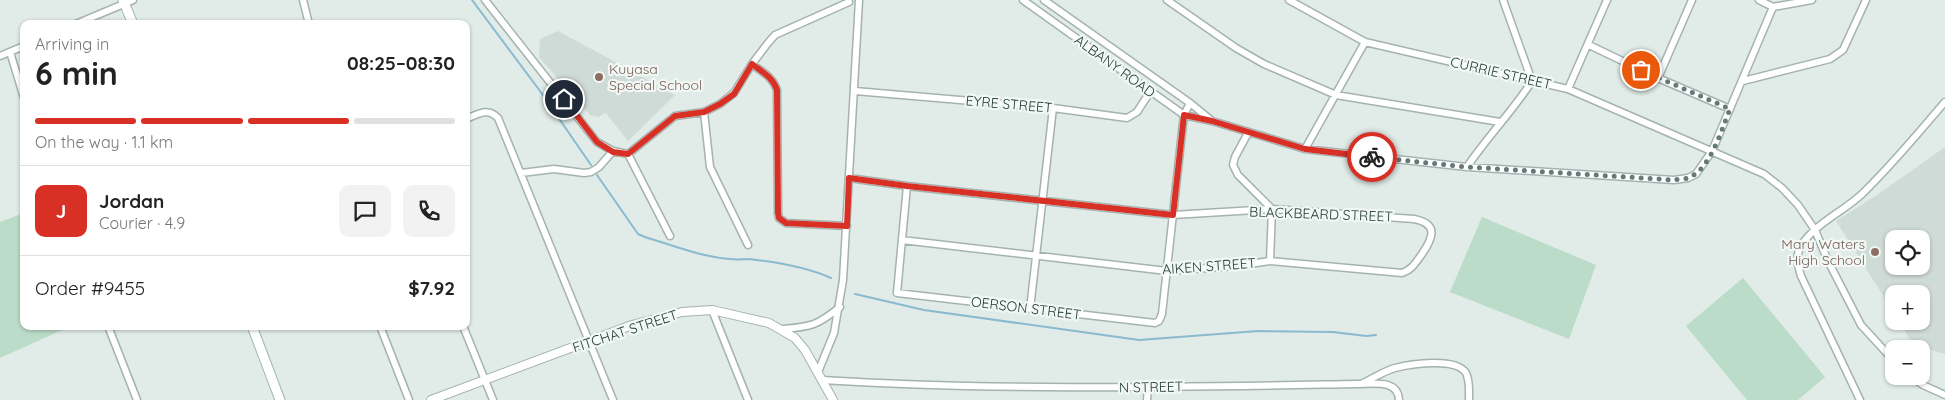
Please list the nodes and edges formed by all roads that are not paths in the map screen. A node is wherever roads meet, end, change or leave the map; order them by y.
1 (303, 0) edge
2 (485, 0) edge
3 (859, 0) edge
4 (1022, 0) edge
5 (1044, 0) edge
6 (1167, 0) edge
7 (1503, 0) edge
8 (1607, 0) edge
9 (1692, 0) edge
10 (1759, 0) edge
11 (1812, 0) edge
12 (1866, 0) edge
13 (127, 1) edge
14 (848, 1) edge
15 (1293, 1) edge
16 (1773, 6) junction
17 (858, 12) junction
18 (85, 20) edge
19 (132, 20) edge
20 (308, 20) edge
21 (1365, 42) junction
22 (1589, 45) junction
23 (1112, 47) junction
24 (20, 48) edge
25 (10, 52) junction
26 (0, 56) edge
27 (1104, 57) junction
28 (752, 64) junction
29 (1658, 78) junction
30 (1532, 80) junction
31 (1743, 81) junction
32 (20, 85) edge
33 (1568, 89) junction
34 (855, 90) junction
35 (1150, 92) junction
36 (1336, 95) junction
37 (1945, 102) edge
38 (1190, 103) junction
39 (1052, 108) junction
40 (1730, 109) junction
41 (704, 112) junction
42 (1184, 115) junction
43 (470, 117) edge
44 (1212, 121) junction
45 (1500, 122) junction
46 (1248, 133) junction
47 (1305, 149) junction
48 (613, 152) junction
49 (1712, 152) junction
50 (628, 154) junction
51 (1467, 167) junction
52 (521, 173) junction
53 (849, 178) junction
54 (907, 186) junction
55 (1041, 200) junction
56 (1272, 209) junction
57 (1173, 215) junction
58 (847, 226) junction
59 (1431, 229) joint
60 (1815, 230) junction
61 (670, 236) dead end
62 (902, 240) junction
63 (748, 245) dead end
64 (1036, 254) junction
65 (1270, 261) junction
66 (1167, 270) junction
67 (840, 306) junction
68 (1030, 309) junction
69 (712, 310) junction
70 (783, 329) junction
71 (110, 330) edge
72 (254, 330) edge
73 (382, 330) edge
74 (465, 330) edge
75 (589, 341) junction
76 (1885, 351) edge
77 (818, 372) junction
78 (486, 380) junction
79 (822, 380) junction
80 (1362, 384) junction
81 (1923, 385) edge
82 (1148, 387) junction
83 (1945, 395) edge
84 (137, 400) edge
85 (280, 400) edge
86 (409, 400) edge
87 (430, 400) edge
88 (494, 400) edge
89 (613, 400) edge
90 (748, 400) edge
91 (833, 400) edge
92 (1147, 400) edge
93 (1399, 400) edge
94 (1469, 400) edge
95 (1860, 400) edge

1 - 20 street
2 - 48 street
3 - 17 street
4 - 27 street, ALBANY ROAD
5 - 23 street, ALBANY ROAD
6 - 36 street
7 - 30 street
8 - 22 street
9 - 29 street
10 - 16 street
11 - 16 street
12 - 31 street
13 - 18 street
13 - 19 main road
14 - 17 street
14 - 28 street
15 - 21 street, CURRIE STREET
16 - 31 street, ALBANY ROAD
17 - 34 street
21 - 30 street, CURRIE STREET
21 - 36 street
22 - 29 street
22 - 33 street
23 - 27 street
23 - 38 street, ALBANY ROAD
24 - 25 street
25 - 26 street
25 - 32 street
27 - 35 street, ALBANY ROAD
28 - 41 street
28 - 58 street
29 - 40 street
30 - 33 street, CURRIE STREET
30 - 45 street
31 - 40 street, ALBANY ROAD
33 - 49 street, CURRIE STREET
34 - 39 street, EYRE STREET
34 - 53 street
35 - 39 street, EYRE STREET
35 - 42 street, ALBANY ROAD
36 - 45 street
36 - 47 street
37 - 60 street
38 - 42 street
38 - 44 street, ALBANY ROAD
39 - 55 street
40 - 49 street, ALBANY ROAD
41 - 50 street
41 - 63 street
42 - 44 street, ALBANY ROAD
42 - 57 street
43 - 52 street
44 - 46 street, ALBANY ROAD
45 - 51 street
46 - 47 street, ALBANY ROAD
46 - 56 street
47 - 51 street, ALBANY ROAD
48 - 50 street
48 - 52 street
49 - 51 street, ALBANY ROAD
49 - 60 street, CURRIE STREET
50 - 61 street
52 - 75 street
53 - 54 street, BLACKBEARD STREET
53 - 58 street
54 - 55 street, BLACKBEARD STREET
54 - 62 street
55 - 57 street, BLACKBEARD STREET
55 - 64 street
56 - 57 street, BLACKBEARD STREET
56 - 59 street, BLACKBEARD STREET
56 - 65 street
57 - 66 street
58 - 67 street
59 - 65 street, AIKEN STREET
60 - 76 street, CURRIE STREET
60 - 95 street
62 - 64 street, AIKEN STREET
62 - 68 street, OERSON STREET
64 - 66 street, AIKEN STREET
64 - 68 street
65 - 66 street, AIKEN STREET
66 - 68 street, OERSON STREET
67 - 70 street
67 - 77 street
69 - 70 street, FITCHAT STREET
69 - 75 street, FITCHAT STREET
69 - 90 street
70 - 77 street, FITCHAT STREET
71 - 84 street
72 - 85 main road
73 - 86 street
74 - 78 street
75 - 78 street, FITCHAT STREET
75 - 89 street
77 - 79 street, FITCHAT STREET
78 - 87 street, FITCHAT STREET
78 - 88 street
79 - 82 street, N STREET
79 - 91 street, FITCHAT STREET
80 - 82 street, N STREET
80 - 93 street, N STREET
80 - 94 street
81 - 83 street
82 - 92 street

